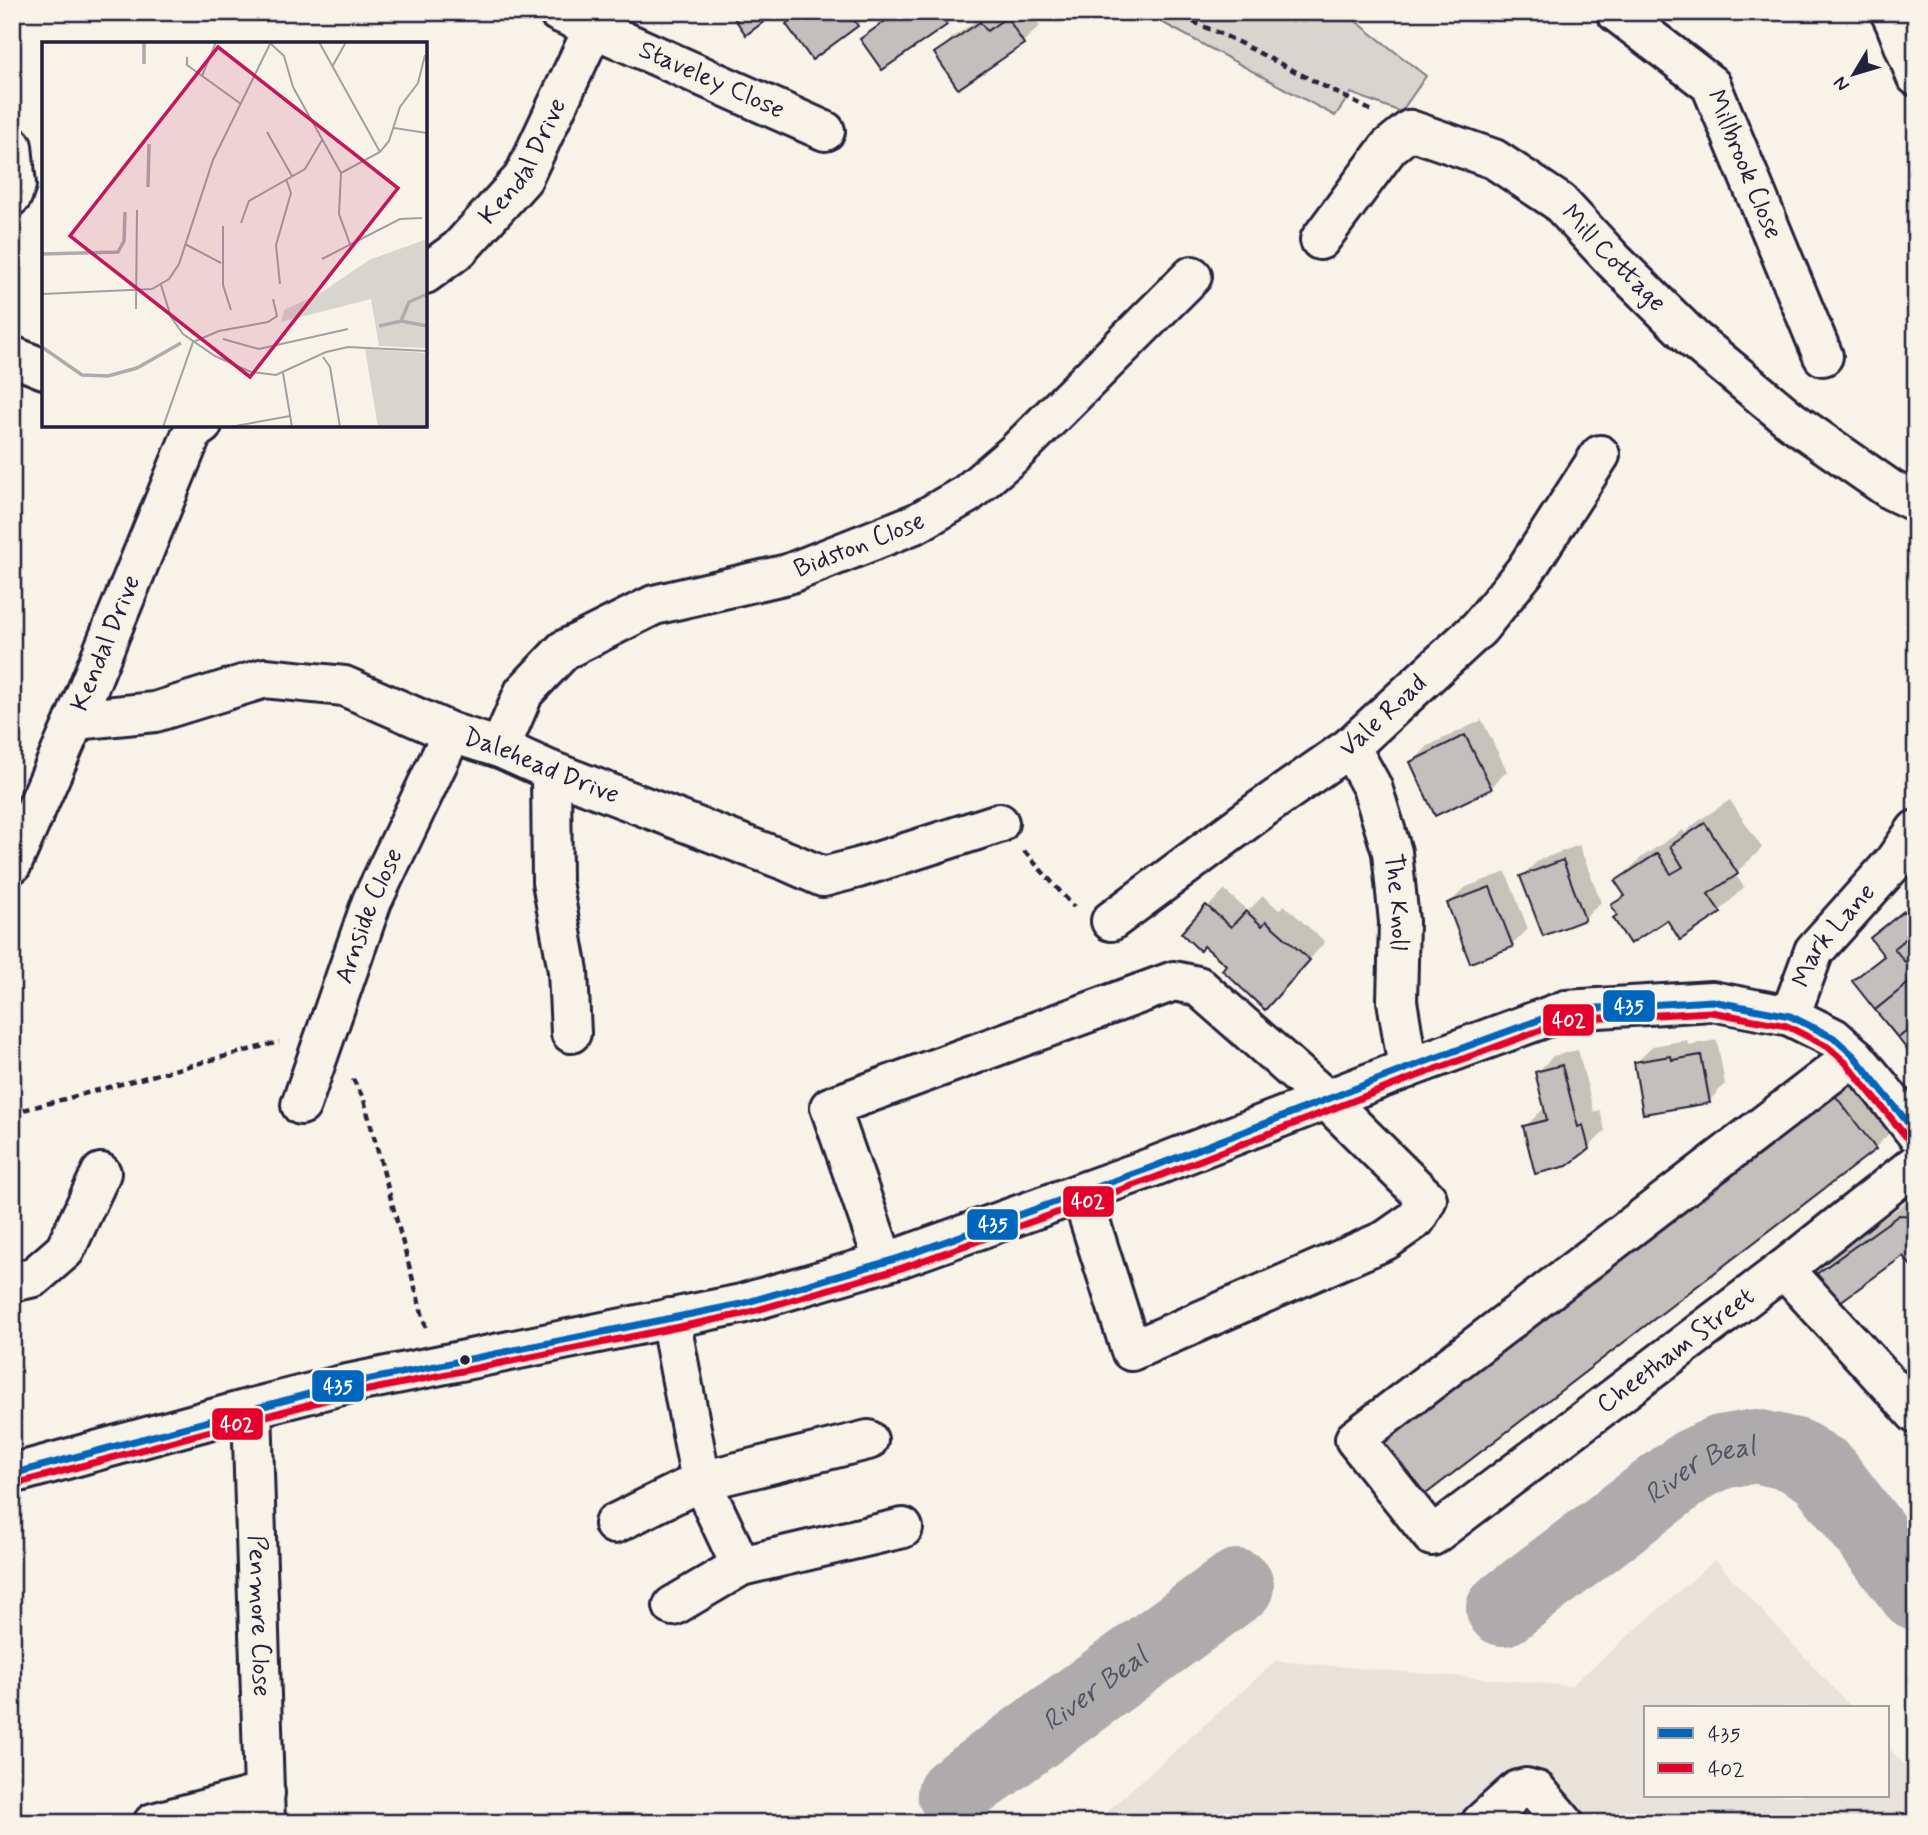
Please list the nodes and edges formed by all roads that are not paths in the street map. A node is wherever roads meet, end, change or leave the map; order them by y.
1 (558, 12) edge
2 (1616, 12) edge
3 (1890, 12) edge
4 (593, 29) junction
5 (1916, 76) edge
6 (825, 131) dead end
7 (12, 146) edge
8 (12, 197) edge
9 (1320, 240) dead end
10 (427, 273) edge
11 (1192, 275) dead end
12 (12, 356) edge
13 (1823, 356) dead end
14 (42, 368) edge
15 (192, 427) edge
16 (1600, 455) dead end
17 (1916, 502) edge
18 (75, 720) junction
19 (452, 733) junction
20 (1350, 747) junction
21 (500, 748) junction
22 (551, 771) junction
23 (999, 823) road end
24 (1916, 830) edge
25 (12, 864) edge
26 (1111, 921) road end
27 (1790, 1016) junction
28 (570, 1033) dead end
29 (1854, 1056) junction
30 (1408, 1068) junction
31 (1327, 1100) junction
32 (301, 1105) dead end
33 (1916, 1133) edge
34 (1916, 1164) edge
35 (101, 1173) dead end
36 (1081, 1193) junction
37 (884, 1262) junction
38 (1784, 1269) junction
39 (12, 1282) edge
40 (670, 1318) junction
41 (252, 1408) junction
42 (1916, 1414) edge
43 (867, 1440) dead end
44 (12, 1474) edge
45 (701, 1481) junction
46 (614, 1524) dead end
47 (903, 1528) dead end
48 (741, 1566) junction
49 (673, 1606) dead end
50 (265, 1808) edge
51 (153, 1823) edge
52 (1481, 1823) edge
53 (1564, 1823) edge

1 - 4 street, Staveley Close
2 - 13 street, Millbrook Close
3 - 5 street
4 - 6 street, Staveley Close
4 - 10 street, Kendal Drive
7 - 8 street
9 - 17 street, Mill Cottage
11 - 21 street, Bidston Close
12 - 14 street
15 - 18 street, Kendal Drive
16 - 20 street, Vale Road
18 - 19 street, Dalehead Drive
18 - 25 street, Kendal Drive
19 - 21 street, Dalehead Drive
19 - 32 street, Arnside Close
20 - 26 street, Vale Road
20 - 30 street, The Knoll
21 - 22 street, Dalehead Drive
22 - 23 street, Dalehead Drive
22 - 28 street
24 - 27 street, Mark Lane
27 - 29 street
27 - 30 street
29 - 33 street
29 - 38 street, Cheetham Street
30 - 31 street
31 - 36 street
31 - 36 street
31 - 37 street
34 - 38 street, Cheetham Street
35 - 39 street
36 - 37 street
37 - 40 street
38 - 42 street
40 - 41 street
40 - 45 street
41 - 44 street
41 - 50 street, Penmore Close
43 - 45 street
45 - 46 street
45 - 48 street
47 - 48 street
48 - 49 street
50 - 51 street
52 - 53 street

